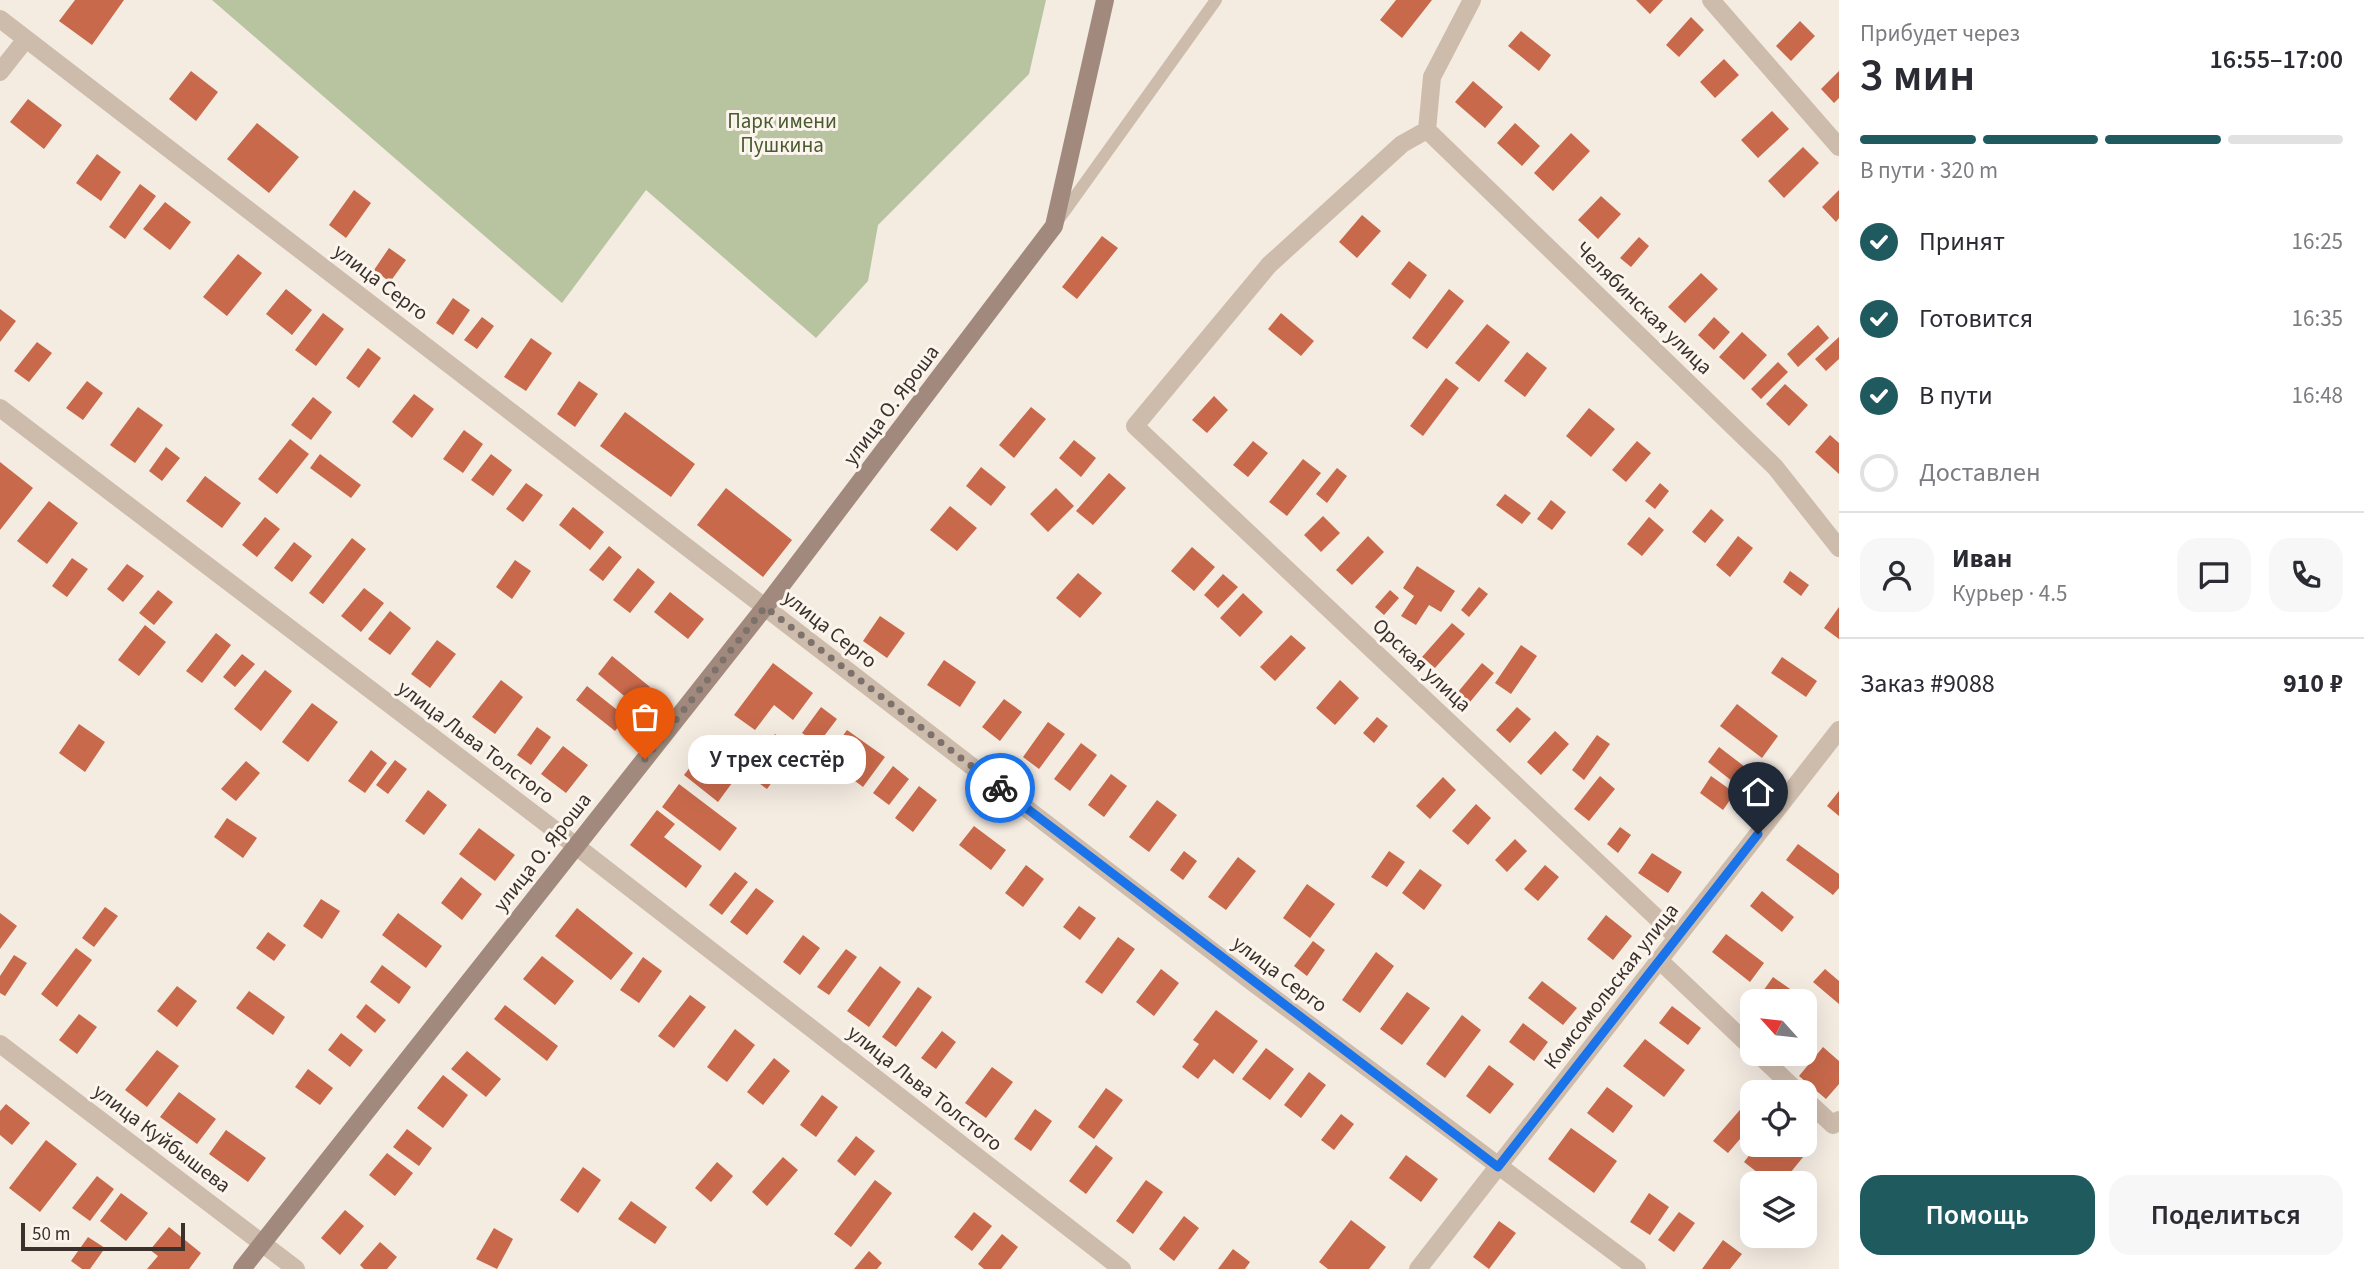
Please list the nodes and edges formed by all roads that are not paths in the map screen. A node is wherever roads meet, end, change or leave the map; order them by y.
1 (1105, 0) edge
2 (1216, 0) edge
3 (1472, 0) edge
4 (1711, 0) edge
5 (0, 19) edge
6 (26, 39) junction
7 (0, 72) edge
8 (1427, 130) junction
9 (1839, 147) edge
10 (1054, 226) junction
11 (0, 408) edge
12 (1839, 548) edge
13 (765, 607) junction
14 (1839, 730) edge
15 (576, 846) junction
16 (1677, 937) junction
17 (1660, 960) junction
18 (1740, 1037) edge
19 (0, 1044) edge
20 (1771, 1066) edge
21 (1785, 1080) edge
22 (1817, 1110) edge
23 (1839, 1120) edge
24 (1498, 1167) junction
25 (262, 1243) junction
26 (242, 1269) edge
27 (296, 1269) edge
28 (1122, 1269) edge
29 (1418, 1269) edge
30 (1637, 1269) edge

1 - 10 main road
2 - 10 lane
3 - 8 street
4 - 9 street
5 - 6 street, улица Серго
6 - 7 street
6 - 13 street, улица Серго
8 - 12 street, Челябинская улица
8 - 16 street, Орская улица
10 - 13 main road, улица О. Яроша
11 - 15 street, улица Льва Толстого
13 - 15 main road, улица О. Яроша
13 - 24 street, улица Серго
14 - 16 street, Комсомольская улица
15 - 25 main road, улица О. Яроша
15 - 28 street, улица Льва Толстого
16 - 17 street, Комсомольская улица
17 - 18 street
17 - 24 street, Комсомольская улица
19 - 25 street, улица Куйбышева
20 - 21 street
22 - 23 street
24 - 29 street, Комсомольская улица
24 - 30 street, улица Серго
25 - 26 main road, улица О. Яроша
25 - 27 street, улица Куйбышева

